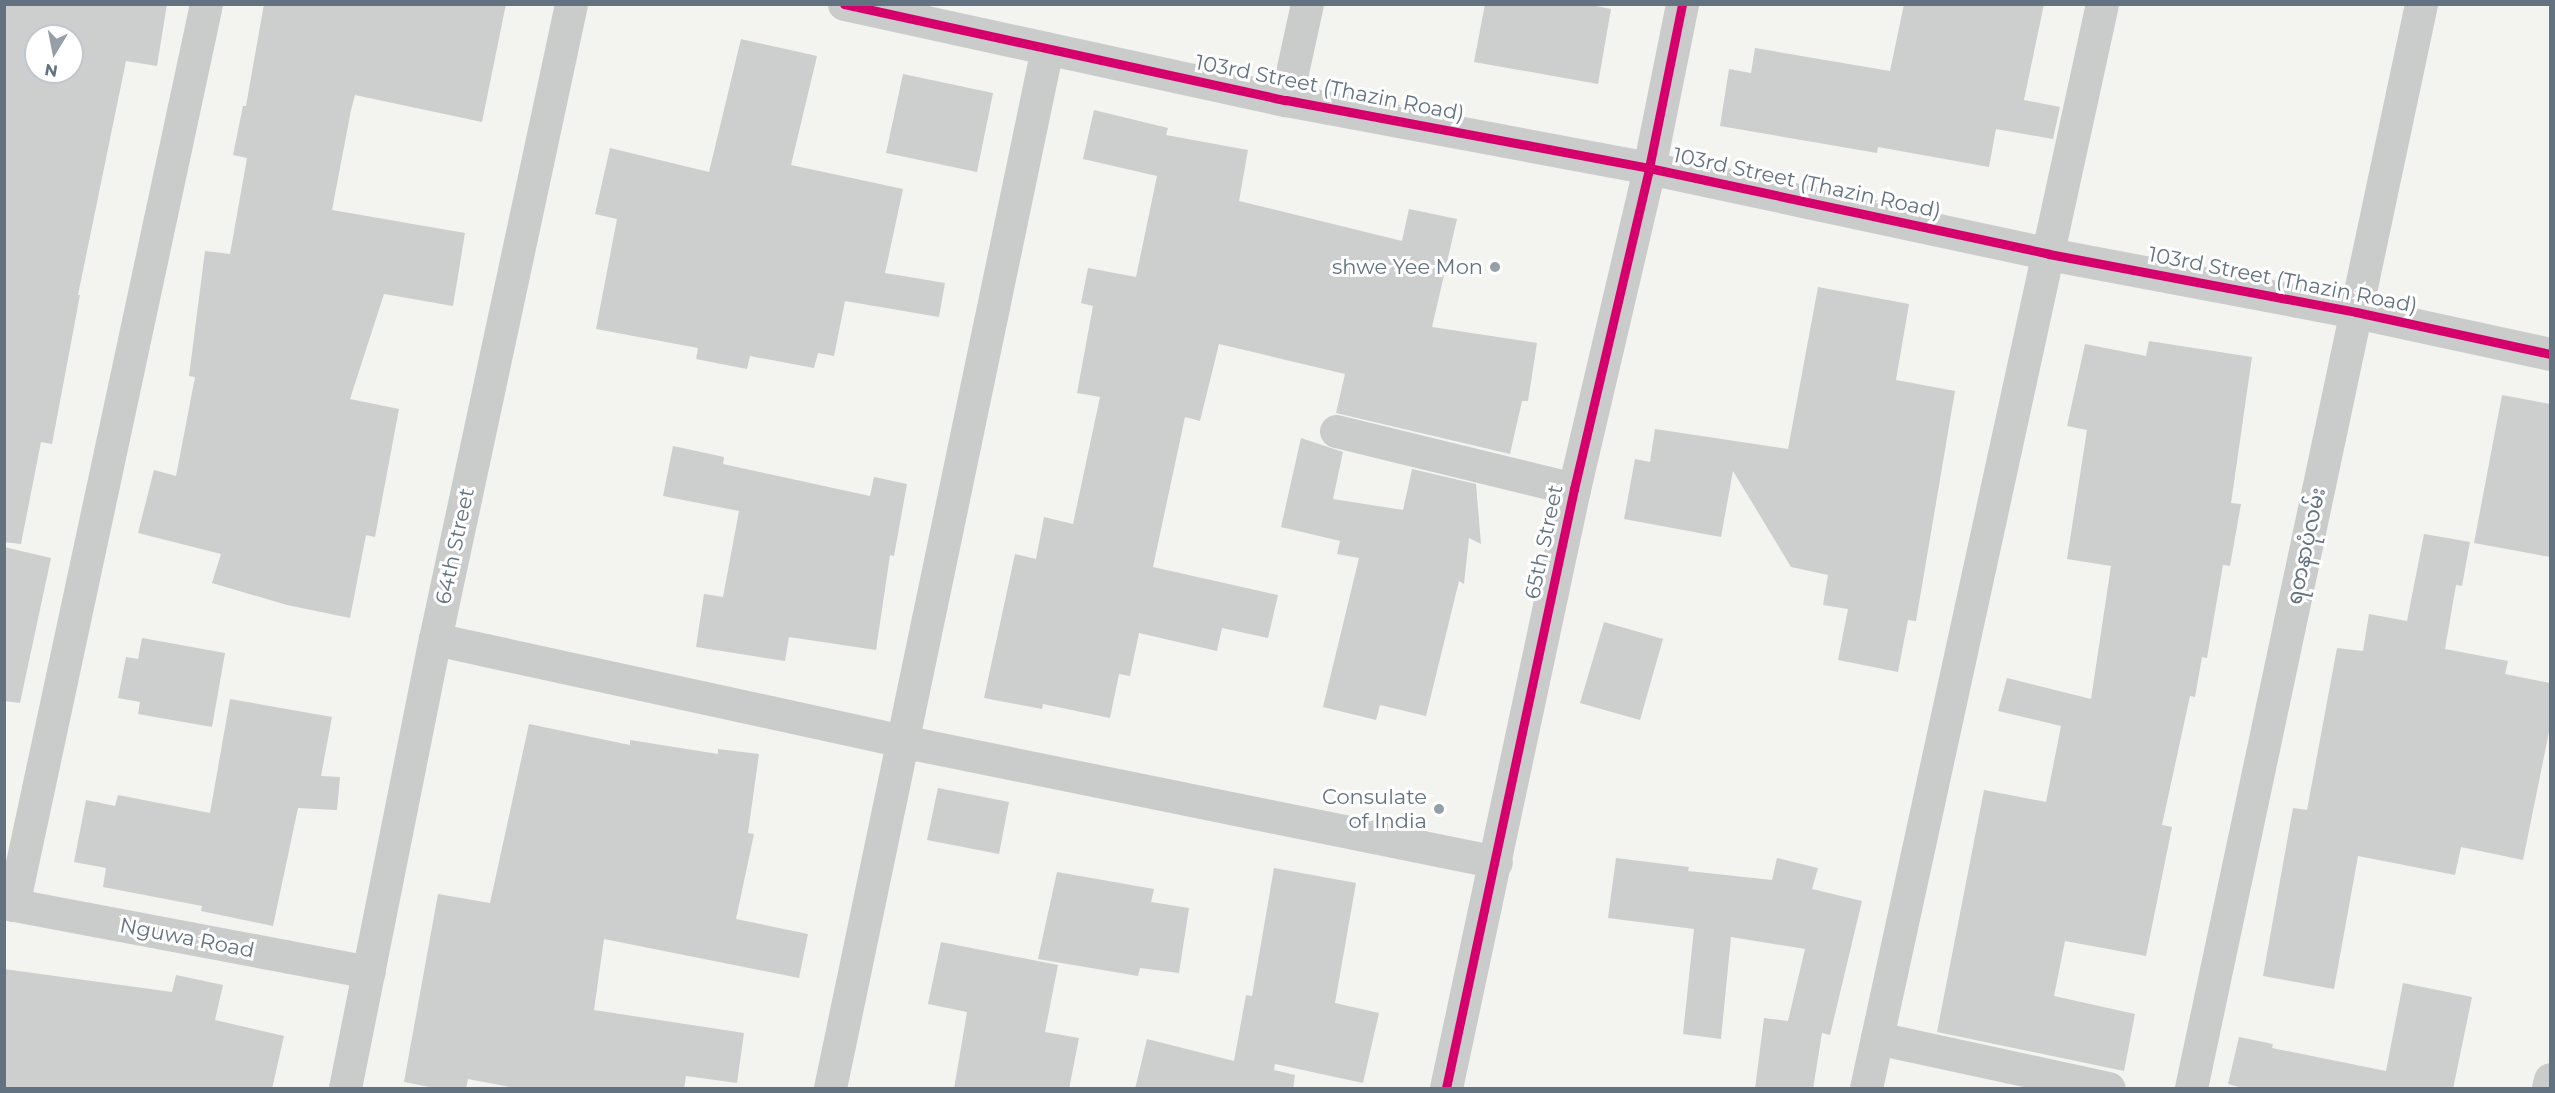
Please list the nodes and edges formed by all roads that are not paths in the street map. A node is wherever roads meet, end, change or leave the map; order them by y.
1 (206, 4) edge
2 (571, 4) edge
3 (844, 4) edge
4 (1307, 4) edge
5 (1682, 4) edge
6 (2102, 4) edge
7 (2421, 4) edge
8 (950, 16) edge
9 (1047, 48) junction
10 (1286, 100) junction
11 (1649, 168) junction
12 (2049, 254) junction
13 (2356, 312) junction
14 (2550, 354) edge
15 (1336, 431) dead end
16 (1574, 489) junction
17 (435, 639) junction
18 (901, 741) junction
19 (1496, 862) junction
20 (9, 904) edge
21 (369, 972) junction
22 (1877, 1038) junction
23 (2550, 1079) edge
24 (345, 1089) edge
25 (830, 1089) edge
26 (1446, 1089) edge
27 (1866, 1089) edge
28 (2109, 1089) edge
29 (2191, 1089) edge
30 (2548, 1089) edge

1 - 20 street
2 - 17 street, 64th Street
3 - 8 street, 103rd Street (Thazin Road)
4 - 10 street
5 - 11 street, 65th Street
6 - 12 street
7 - 13 street, ရတနာပုံလမ်း
8 - 9 street, 103rd Street (Thazin Road)
9 - 10 street, 103rd Street (Thazin Road)
9 - 18 street
10 - 11 street, 103rd Street (Thazin Road)
11 - 12 street, 103rd Street (Thazin Road)
11 - 16 street, 65th Street
12 - 13 street, 103rd Street (Thazin Road)
12 - 22 street
13 - 14 street, 103rd Street (Thazin Road)
13 - 29 street, ရတနာပုံလမ်း
15 - 16 street
16 - 19 street, 65th Street
17 - 18 street
17 - 21 street, 64th Street
18 - 19 street
18 - 25 street
19 - 26 street, 65th Street
20 - 21 street, Nguwa Road
21 - 24 street, 64th Street
22 - 27 street
22 - 28 street
23 - 30 street

